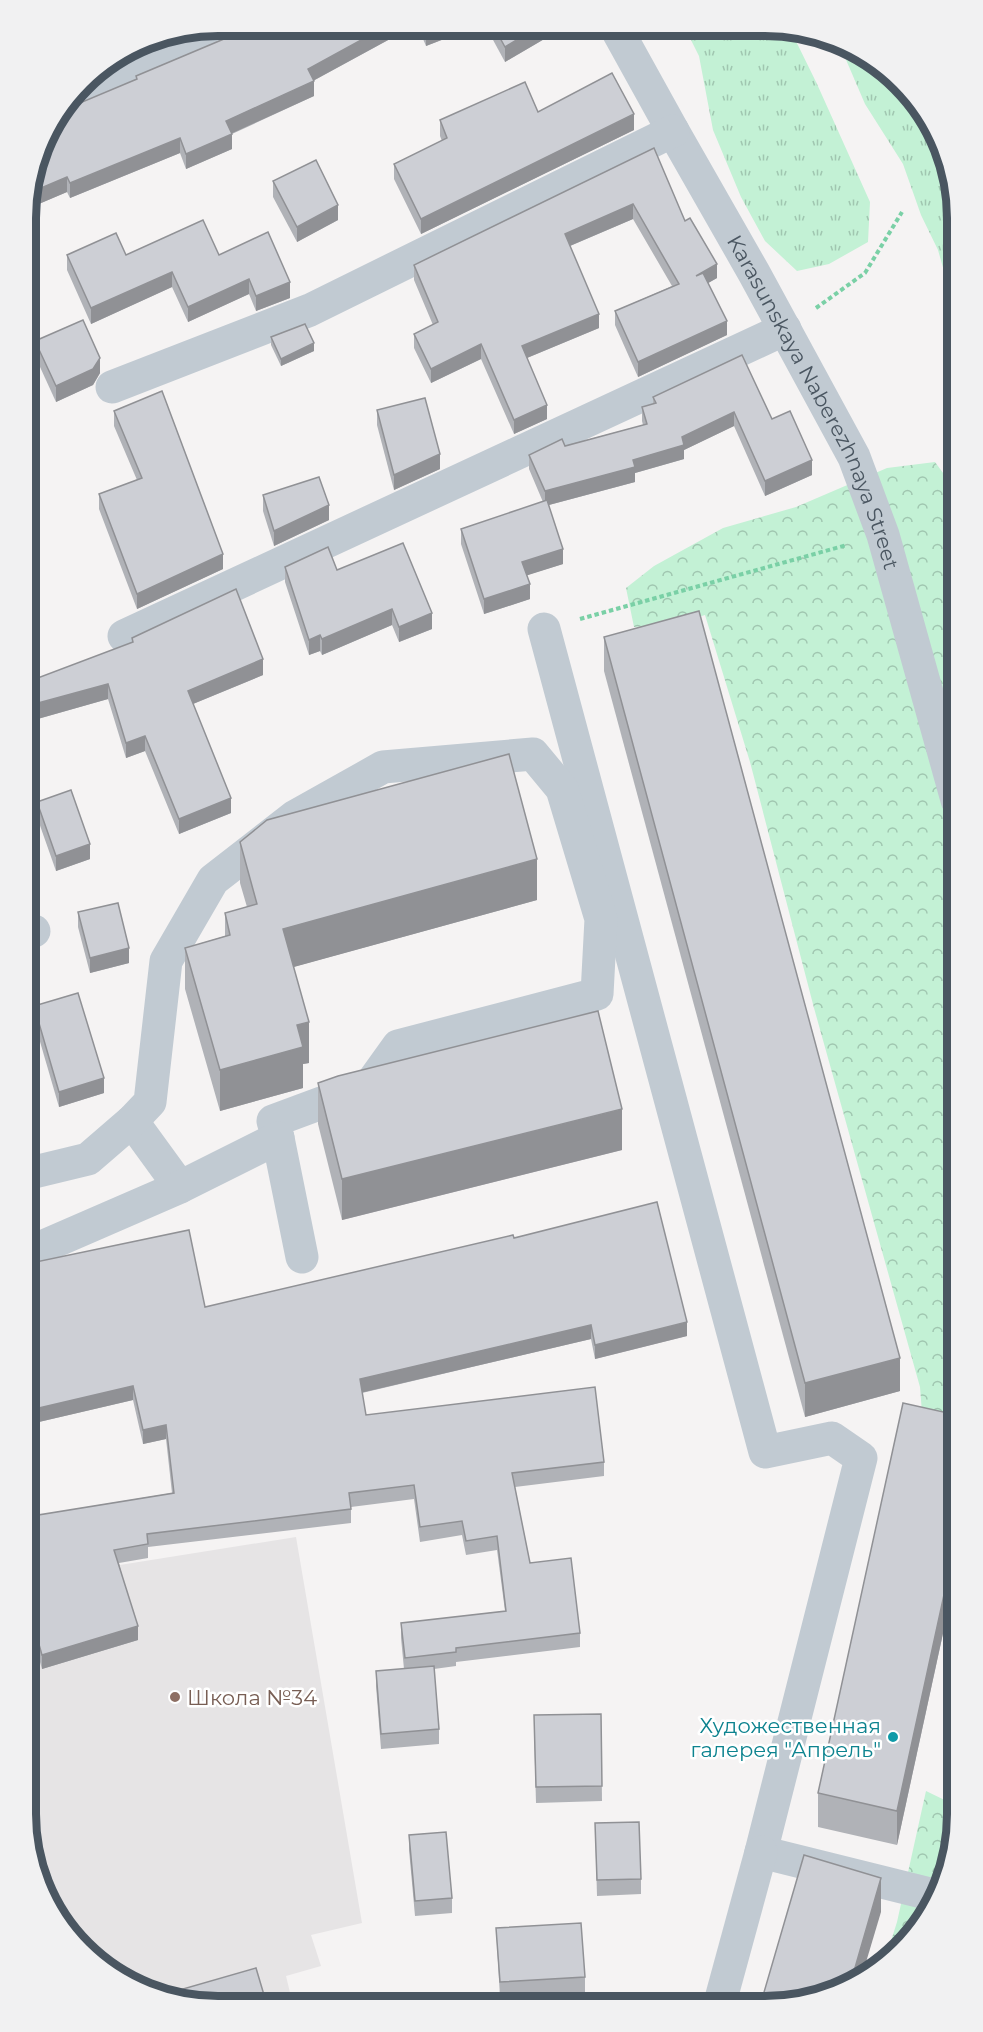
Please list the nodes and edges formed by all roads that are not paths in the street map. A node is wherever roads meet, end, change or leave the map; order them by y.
1 (219, 36) edge
2 (620, 36) edge
3 (86, 92) edge
4 (673, 131) junction
5 (785, 329) junction
6 (112, 387) dead end
7 (544, 629) road end
8 (124, 636) dead end
9 (947, 764) edge
10 (132, 1121) junction
11 (278, 1138) junction
12 (36, 1172) edge
13 (180, 1187) junction
14 (36, 1250) edge
15 (302, 1257) dead end
16 (761, 1852) junction
17 (928, 1894) edge
18 (722, 1996) edge

1 - 3 street
2 - 4 street, Karasunskaya Naberezhnaya Street
4 - 5 street, Karasunskaya Naberezhnaya Street
4 - 6 street
5 - 8 street
5 - 9 street, Karasunskaya Naberezhnaya Street
7 - 16 street
10 - 11 street
10 - 12 street
10 - 13 street
11 - 13 street
11 - 15 street
13 - 14 street
16 - 17 street
16 - 18 street

